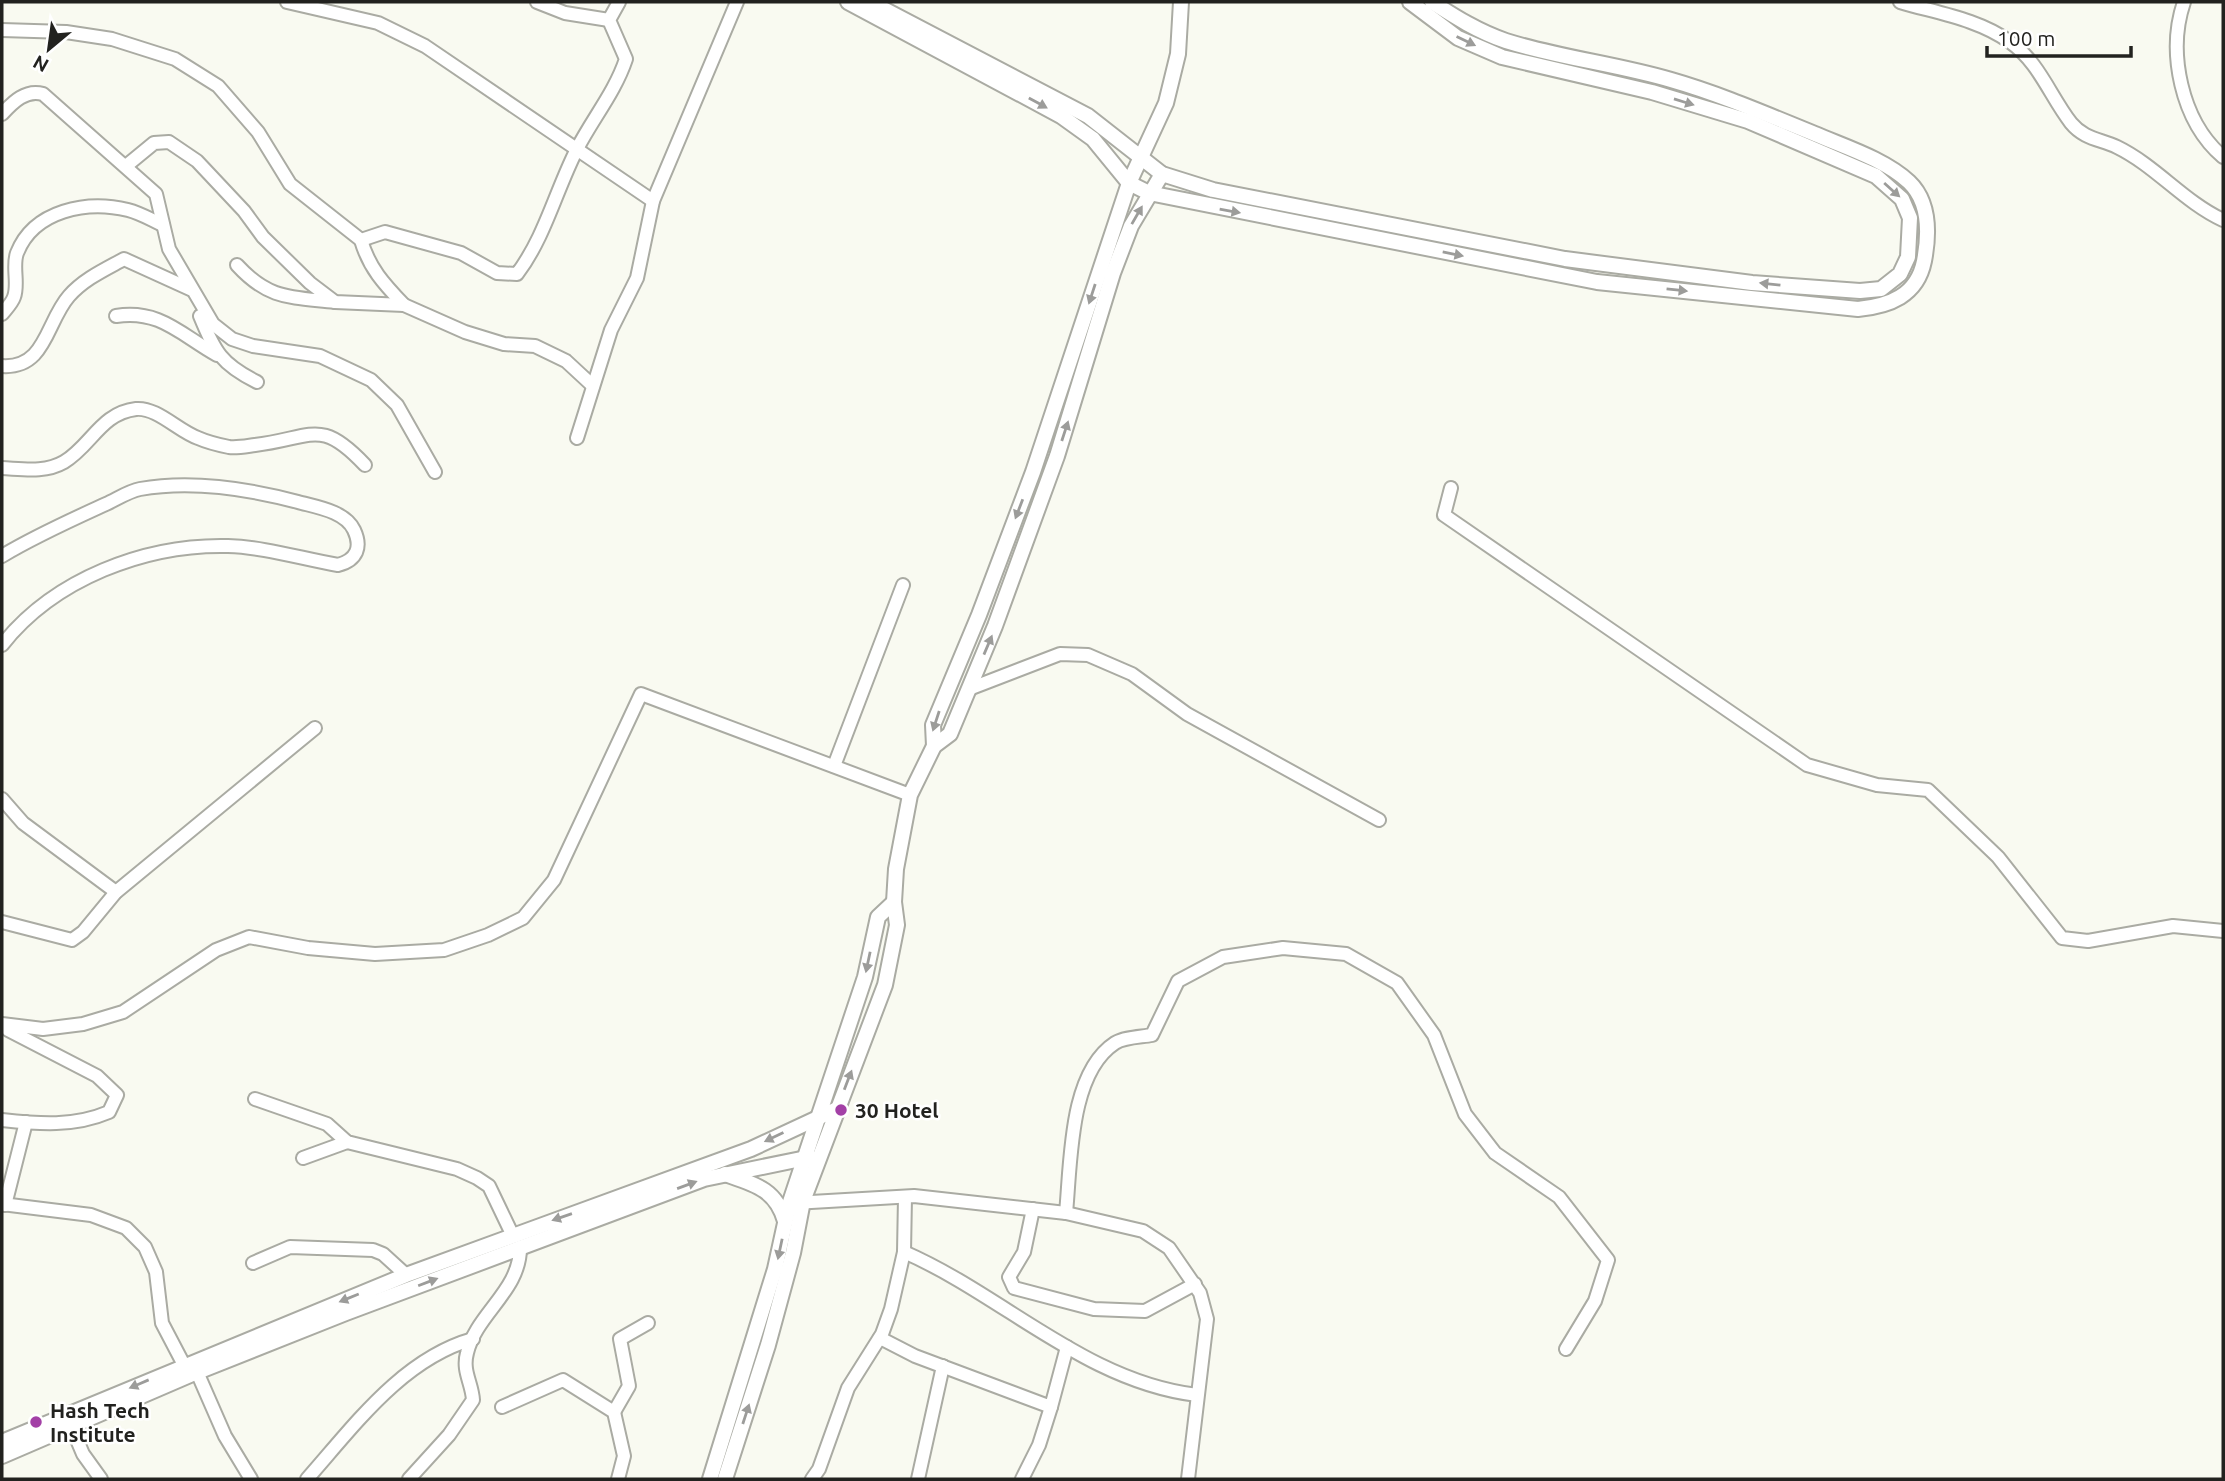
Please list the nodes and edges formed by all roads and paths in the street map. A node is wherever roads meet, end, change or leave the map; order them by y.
1 (287, 2) edge
2 (537, 2) edge
3 (619, 2) edge
4 (737, 2) edge
5 (848, 2) edge
6 (870, 2) edge
7 (1181, 2) edge
8 (1410, 2) edge
9 (1432, 2) edge
10 (1900, 2) edge
11 (2184, 2) edge
12 (609, 20) junction
13 (2, 30) edge
14 (2, 114) edge
15 (576, 151) junction
16 (2223, 157) edge
17 (1139, 159) junction
18 (126, 166) junction
19 (1162, 174) junction
20 (1129, 183) junction
21 (1149, 193) junction
22 (653, 201) junction
23 (2223, 220) edge
24 (163, 225) junction
25 (360, 240) junction
26 (237, 265) dead end
27 (190, 289) junction
28 (335, 302) junction
29 (404, 305) junction
30 (2, 314) edge
31 (116, 316) dead end
32 (218, 355) junction
33 (2, 366) edge
34 (257, 382) dead end
35 (593, 386) junction
36 (577, 438) dead end
37 (365, 465) dead end
38 (2, 468) edge
39 (435, 472) dead end
40 (1451, 488) dead end
41 (2, 556) edge
42 (903, 585) dead end
43 (2, 645) edge
44 (969, 689) junction
45 (315, 728) dead end
46 (934, 746) junction
47 (834, 766) junction
48 (909, 795) junction
49 (2, 799) edge
50 (1379, 820) dead end
51 (116, 892) junction
52 (894, 902) junction
53 (2, 922) edge
54 (2223, 931) edge
55 (2, 1026) edge
56 (255, 1099) dead end
57 (836, 1109) junction
58 (820, 1115) junction
59 (2, 1120) edge
60 (26, 1122) junction
61 (347, 1142) junction
62 (303, 1158) dead end
63 (812, 1159) junction
64 (724, 1174) junction
65 (905, 1197) junction
66 (796, 1203) junction
67 (3, 1204) edge
68 (1034, 1209) junction
69 (1066, 1213) junction
70 (785, 1223) junction
71 (512, 1234) junction
72 (520, 1247) junction
73 (904, 1252) junction
74 (253, 1263) dead end
75 (406, 1275) junction
76 (1195, 1284) junction
77 (648, 1323) dead end
78 (880, 1338) junction
79 (473, 1339) junction
80 (1067, 1347) junction
81 (1566, 1349) dead end
82 (184, 1365) junction
83 (943, 1366) junction
84 (197, 1372) junction
85 (1198, 1395) junction
86 (502, 1407) dead end
87 (1051, 1407) junction
88 (614, 1412) junction
89 (72, 1428) junction
90 (2, 1442) edge
91 (2, 1456) edge
92 (101, 1479) edge
93 (251, 1479) edge
94 (307, 1479) edge
95 (409, 1479) edge
96 (618, 1479) edge
97 (710, 1479) edge
98 (725, 1479) edge
99 (812, 1479) edge
100 (918, 1479) edge
101 (1022, 1479) edge
102 (1188, 1479) edge

1 - 15 street
2 - 12 street
3 - 12 street
4 - 22 street
5 -> 20 street
6 - 17 street
7 - 17 street
8 -> 19 street
21 -> 9 street
10 - 23 street
11 - 16 street
12 - 15 street
13 - 25 street
14 - 18 street
15 - 22 street
15 - 25 street
17 - 19 street
17 - 20 street
18 - 24 street
18 - 28 street
19 - 21 street
20 - 21 street
20 -> 46 street
44 -> 21 street
22 - 35 street
24 - 27 street
24 - 30 street
25 - 29 street
26 - 28 street
27 - 32 street
27 - 33 street
27 - 39 street
28 - 29 street
29 - 35 street
31 - 32 street
32 - 34 street
35 - 36 street
37 - 38 street
40 - 54 street
41 - 43 street
42 - 47 street
44 - 46 street
44 - 50 street
45 - 51 street
46 - 48 street
47 - 48 street
47 - 55 street
48 - 52 street
49 - 51 street
51 - 53 street
57 -> 52 street
52 -> 58 street
55 - 60 street
56 - 61 street
57 - 58 street
57 - 63 street
58 - 63 street
58 -> 71 street
59 - 60 street
60 - 67 street
61 - 62 street
61 - 71 street
63 - 64 street
63 - 66 street
64 - 70 street
72 -> 64 street
65 - 66 street
65 - 68 street
65 - 73 street
66 - 70 street
98 -> 66 street
67 - 82 street
68 - 69 street
68 - 76 street
69 - 76 street
69 - 81 street
70 -> 97 street
71 - 75 street
72 - 79 street
84 -> 72 street
73 - 78 street
73 - 80 street
74 - 75 street
75 -> 82 street
76 - 85 street
77 - 88 street
78 - 83 street
78 - 99 street
79 - 94 street
79 - 95 street
80 - 85 street
80 - 87 street
82 -> 90 street
83 - 87 street
83 - 100 street
84 - 89 street
84 - 93 street
85 - 102 street
86 - 88 street
87 - 101 street
88 - 96 street
89 - 91 street
89 - 92 street

